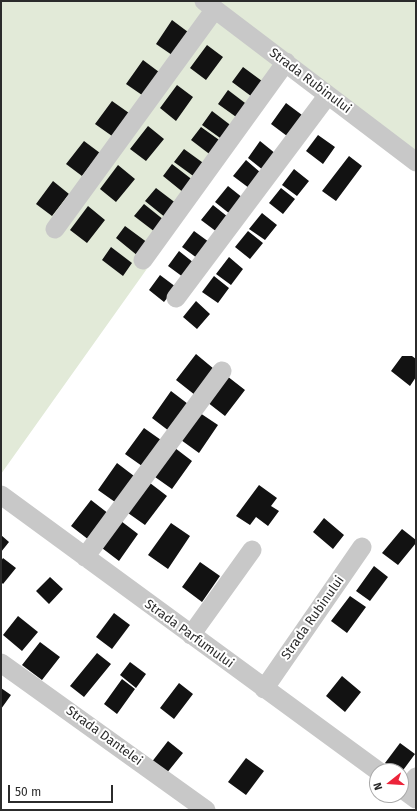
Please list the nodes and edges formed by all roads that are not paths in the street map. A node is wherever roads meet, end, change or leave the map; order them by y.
1 (210, 5) edge
2 (286, 62) junction
3 (328, 95) junction
4 (416, 162) edge
5 (55, 229) dead end
6 (143, 260) dead end
7 (176, 298) dead end
8 (222, 371) dead end
9 (1, 495) edge
10 (362, 546) dead end
11 (252, 550) dead end
12 (85, 557) junction
13 (191, 635) junction
14 (1, 663) edge
15 (264, 689) junction
16 (369, 765) edge
17 (206, 810) edge

1 - 2 street, Strada Rubinului
1 - 5 street
2 - 3 street, Strada Rubinului
2 - 6 street
3 - 4 street, Strada Rubinului
3 - 7 street
8 - 12 street
9 - 12 street, Strada Parfumului
10 - 15 street, Strada Rubinului
11 - 13 street
12 - 13 street, Strada Parfumului
13 - 15 street, Strada Parfumului
14 - 17 street, Strada Dantelei
15 - 16 street, Strada Parfumului

